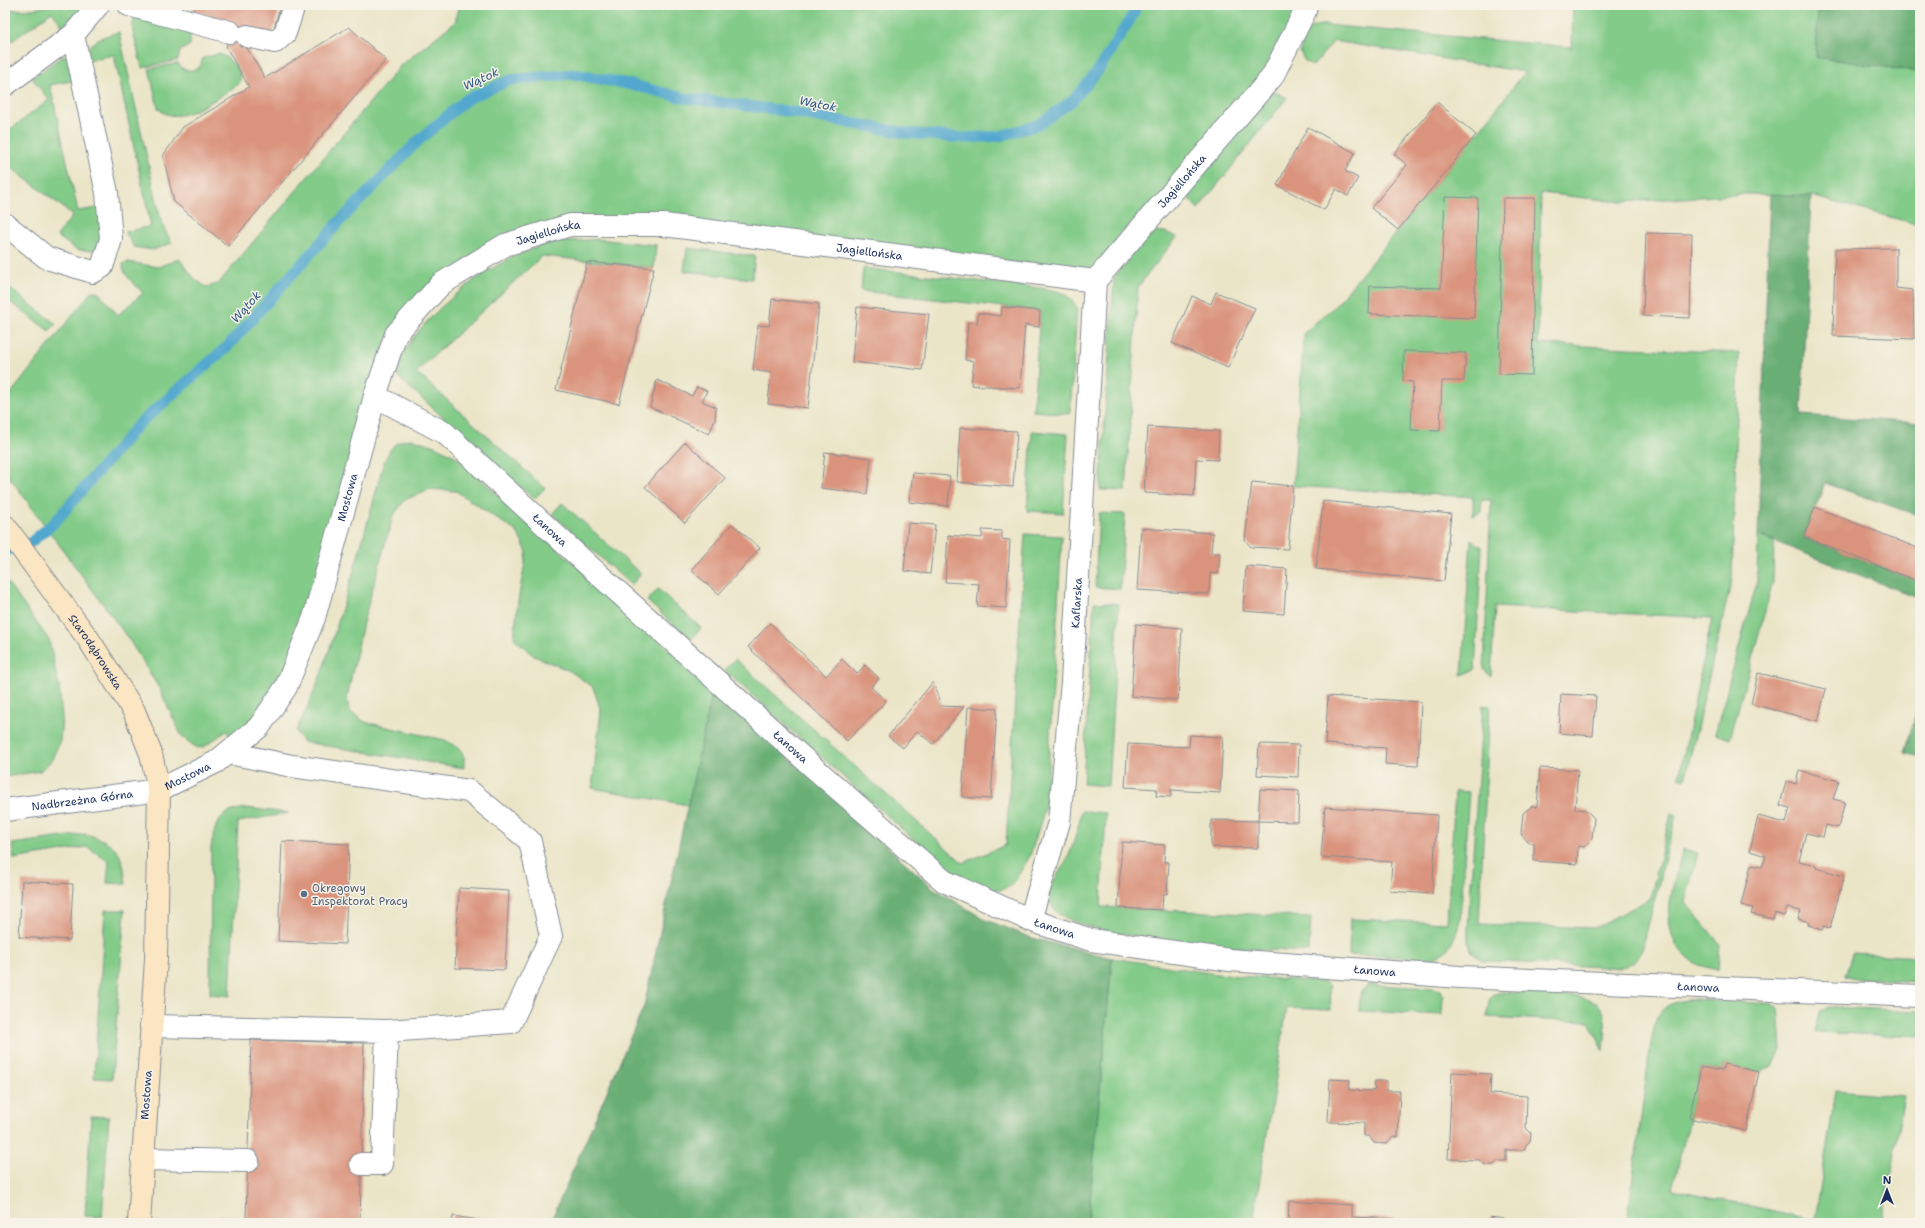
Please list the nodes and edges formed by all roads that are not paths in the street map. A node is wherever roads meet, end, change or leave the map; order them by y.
1 (98, 5) edge
2 (129, 5) edge
3 (294, 5) edge
4 (1306, 5) edge
5 (73, 35) junction
6 (5, 85) edge
7 (5, 224) edge
8 (1095, 281) junction
9 (375, 396) junction
10 (5, 526) edge
11 (230, 753) junction
12 (159, 790) junction
13 (5, 810) edge
14 (1030, 920) junction
15 (1920, 996) edge
16 (151, 1026) junction
17 (387, 1031) junction
18 (142, 1159) junction
19 (248, 1161) dead end
20 (361, 1164) dead end
21 (138, 1223) edge

1 - 5 street
2 - 3 street
4 - 8 street, Jagiellońska
5 - 6 street
5 - 7 street
8 - 9 street, Jagiellońska
8 - 14 street, Kaflarska
9 - 11 street, Mostowa
9 - 14 street, Łanowa
10 - 12 street, Starodąbrowska
11 - 12 street, Mostowa
11 - 17 street
12 - 13 street, Nadbrzeżna Górna
12 - 16 street, Mostowa
14 - 15 street, Łanowa
16 - 17 street
16 - 18 street, Mostowa
17 - 20 street
18 - 19 street
18 - 21 street, Mostowa

